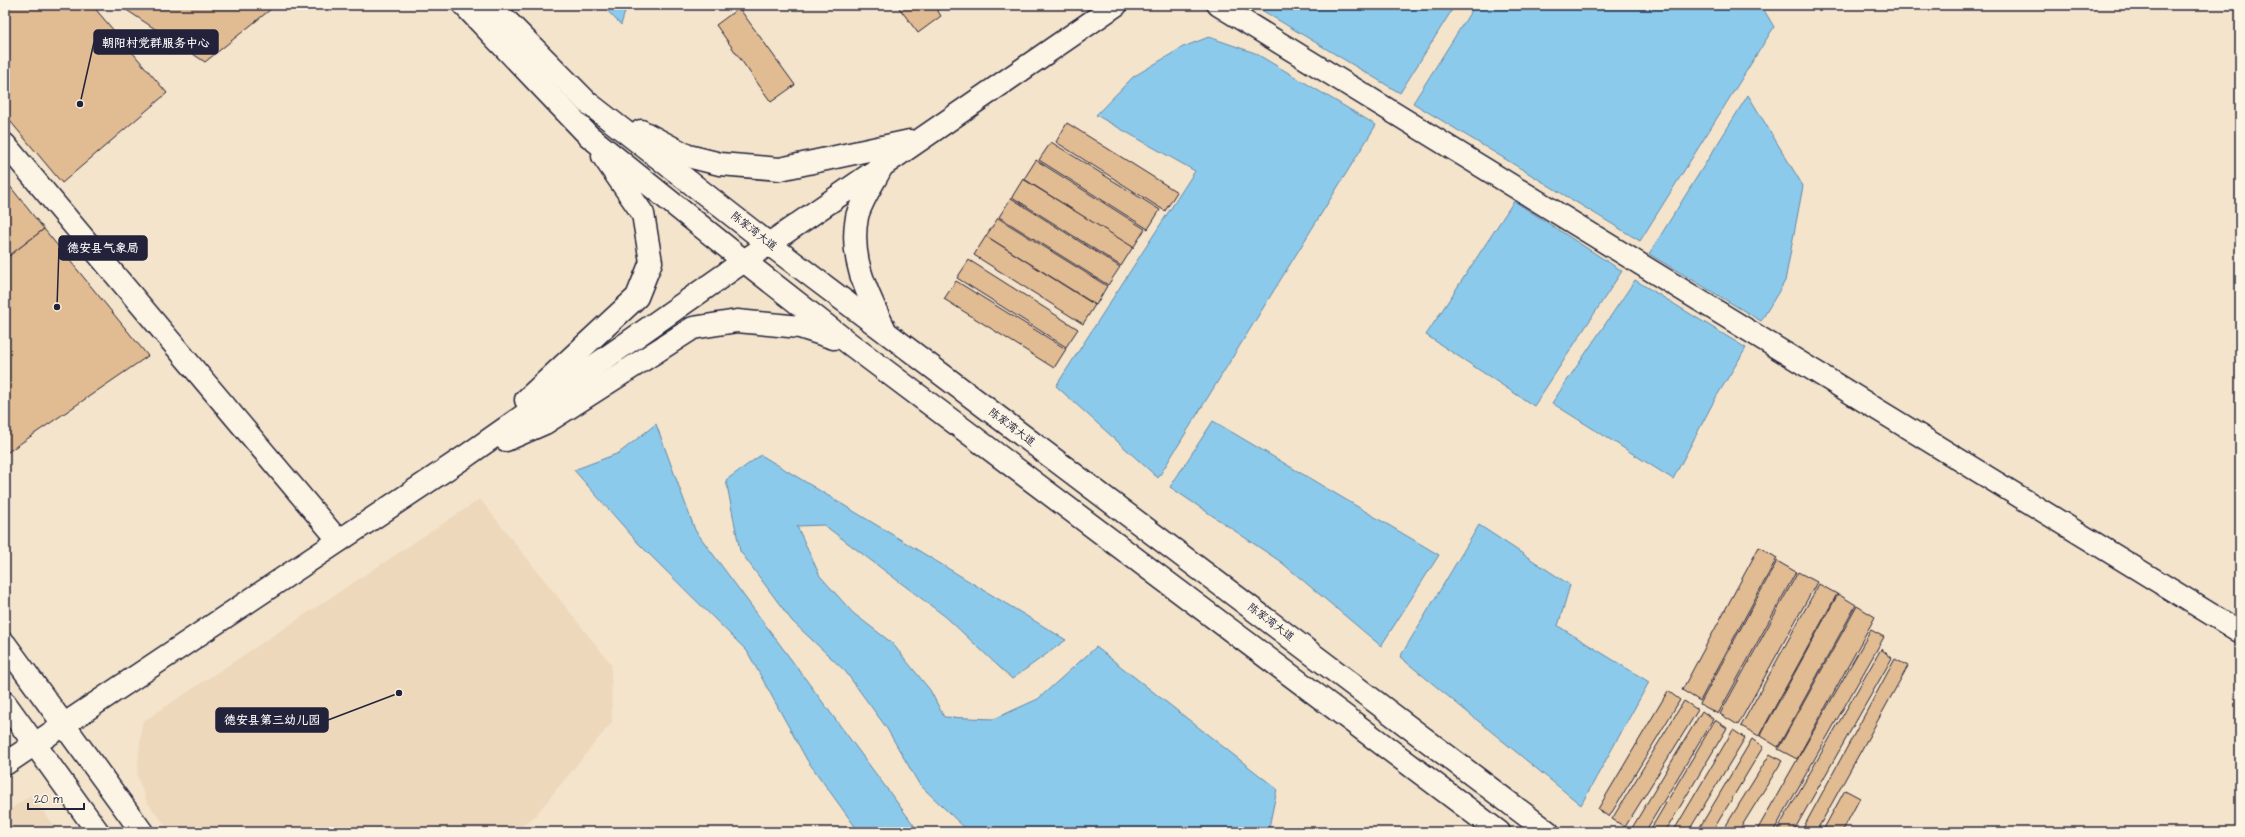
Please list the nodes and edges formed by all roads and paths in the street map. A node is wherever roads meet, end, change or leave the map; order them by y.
1 (464, 5) edge
2 (491, 5) edge
3 (1116, 5) edge
4 (1218, 5) edge
5 (587, 102) junction
6 (589, 136) junction
7 (921, 139) junction
8 (5, 144) edge
9 (881, 166) junction
10 (769, 244) junction
11 (744, 261) junction
12 (885, 331) junction
13 (850, 344) junction
14 (466, 456) junction
15 (339, 541) junction
16 (2240, 632) edge
17 (5, 644) edge
18 (5, 703) edge
19 (62, 725) junction
20 (34, 744) junction
21 (5, 764) edge
22 (98, 832) edge
23 (142, 832) edge
24 (1499, 832) edge
25 (1548, 832) edge

1 - 6 main road
2 - 5 main road, 陈家湾大道
3 - 7 main road
4 - 16 street
5 - 7 main road
5 - 10 main road, 陈家湾大道
6 - 11 main road
6 - 14 main road
7 - 9 main road
8 - 15 street
9 - 10 main road
9 - 12 main road
10 - 11 main road
10 - 12 main road, 陈家湾大道
11 - 13 main road
11 - 14 main road
12 - 25 main road, 陈家湾大道
13 - 14 main road
13 - 24 main road
14 - 15 main road
15 - 19 main road
17 - 19 main road
18 - 20 main road
19 - 20 main road
19 - 23 main road
20 - 21 main road
20 - 22 main road

